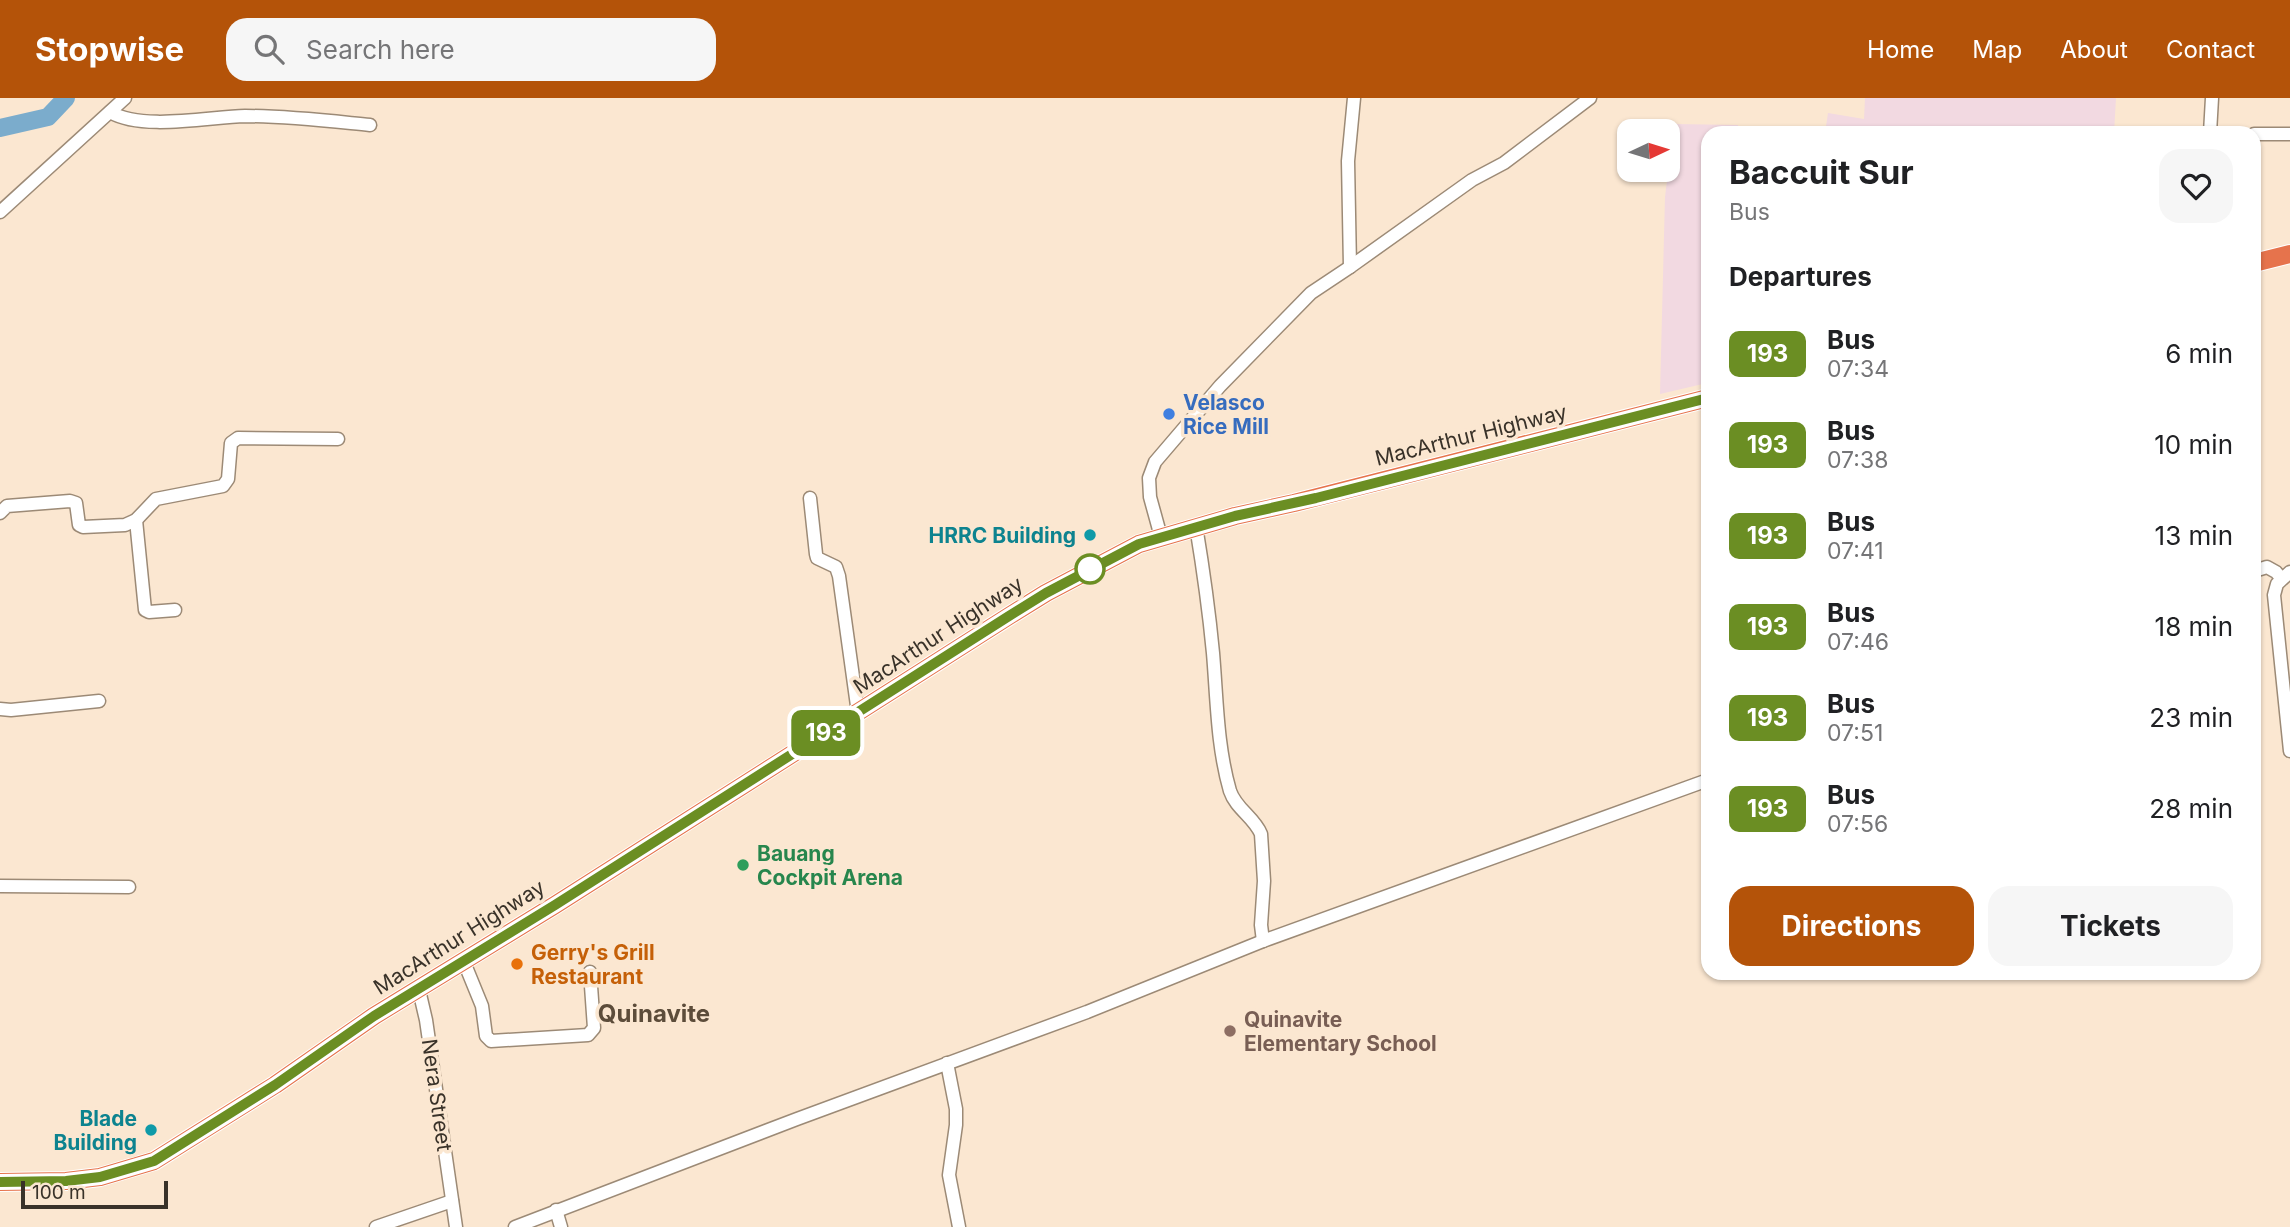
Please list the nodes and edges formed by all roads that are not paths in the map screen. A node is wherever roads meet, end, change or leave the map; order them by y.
1 (125, 98) edge
2 (1354, 98) edge
3 (1590, 98) edge
4 (2212, 98) edge
5 (110, 112) junction
6 (370, 125) dead end
7 (2210, 126) edge
8 (2261, 134) edge
9 (2290, 134) edge
10 (0, 212) edge
11 (2290, 254) edge
12 (2261, 261) edge
13 (1350, 267) junction
14 (1701, 400) edge
15 (338, 439) dead end
16 (810, 498) dead end
17 (0, 513) edge
18 (136, 520) junction
19 (1196, 526) junction
20 (1161, 537) junction
21 (2261, 569) edge
22 (2286, 575) edge
23 (175, 610) dead end
24 (99, 701) dead end
25 (0, 709) edge
26 (858, 713) junction
27 (2290, 751) edge
28 (1701, 782) edge
29 (0, 886) edge
30 (130, 887) dead end
31 (1263, 941) junction
32 (464, 962) junction
33 (590, 972) dead end
34 (419, 990) junction
35 (947, 1063) junction
36 (0, 1182) edge
37 (452, 1201) junction
38 (556, 1209) junction
39 (376, 1227) edge
40 (456, 1227) edge
41 (515, 1227) edge
42 (561, 1227) edge
43 (959, 1227) edge

1 - 5 street
2 - 13 street
3 - 13 street
4 - 7 street
5 - 6 street
5 - 10 street
8 - 9 street
11 - 12 highway
13 - 20 street
14 - 19 highway, MacArthur Highway
15 - 18 street
16 - 26 street
17 - 18 street
18 - 23 street
19 - 20 highway, MacArthur Highway
19 - 31 street
20 - 26 highway, MacArthur Highway
21 - 22 street
22 - 27 street
24 - 25 street
26 - 32 highway, MacArthur Highway
28 - 31 street
29 - 30 street
31 - 35 street
32 - 33 street
32 - 34 highway, MacArthur Highway
34 - 36 highway, MacArthur Highway
34 - 37 street, Nera Street
35 - 38 street
35 - 43 street
37 - 39 street
37 - 40 street, Nera Street
38 - 41 street
38 - 42 street

